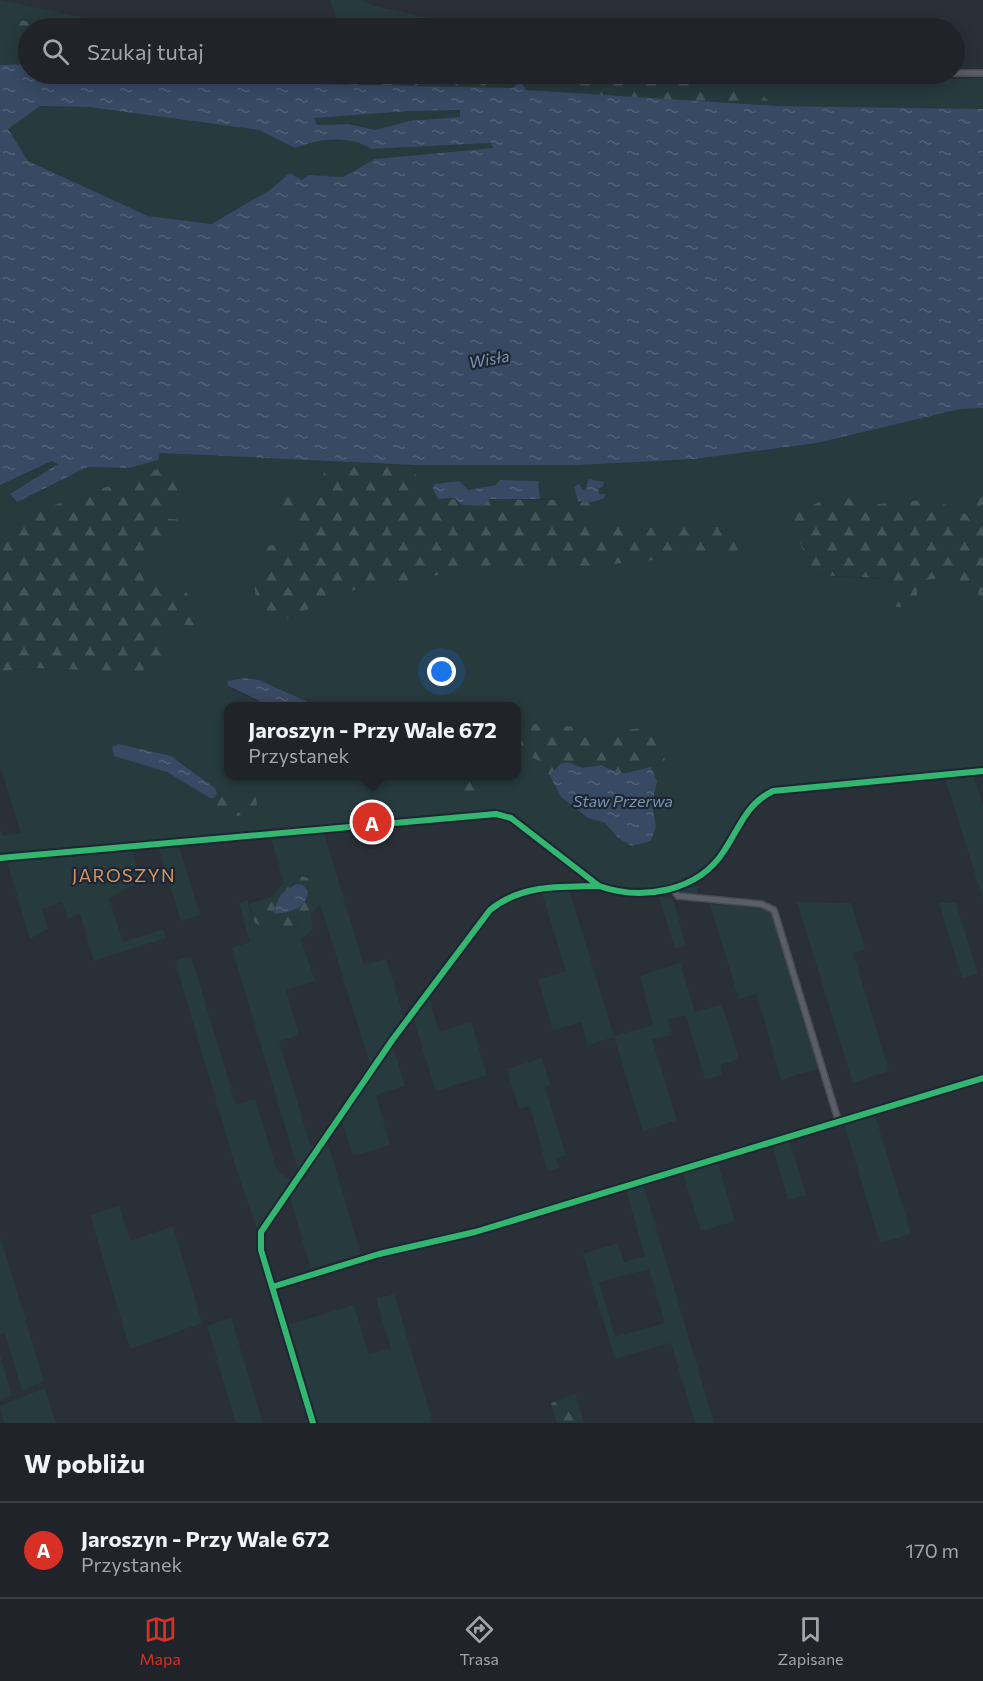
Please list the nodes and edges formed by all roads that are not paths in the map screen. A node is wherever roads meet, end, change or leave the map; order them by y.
1 (965, 73) edge
2 (983, 73) edge
3 (983, 771) edge
4 (0, 858) edge
5 (599, 886) junction
6 (672, 888) junction
7 (983, 1078) edge
8 (839, 1123) junction
9 (272, 1287) junction
10 (313, 1423) edge

1 - 2 street
3 - 6 street
4 - 5 street
5 - 6 street
5 - 9 street
6 - 8 street
7 - 8 street
8 - 9 street
9 - 10 street

